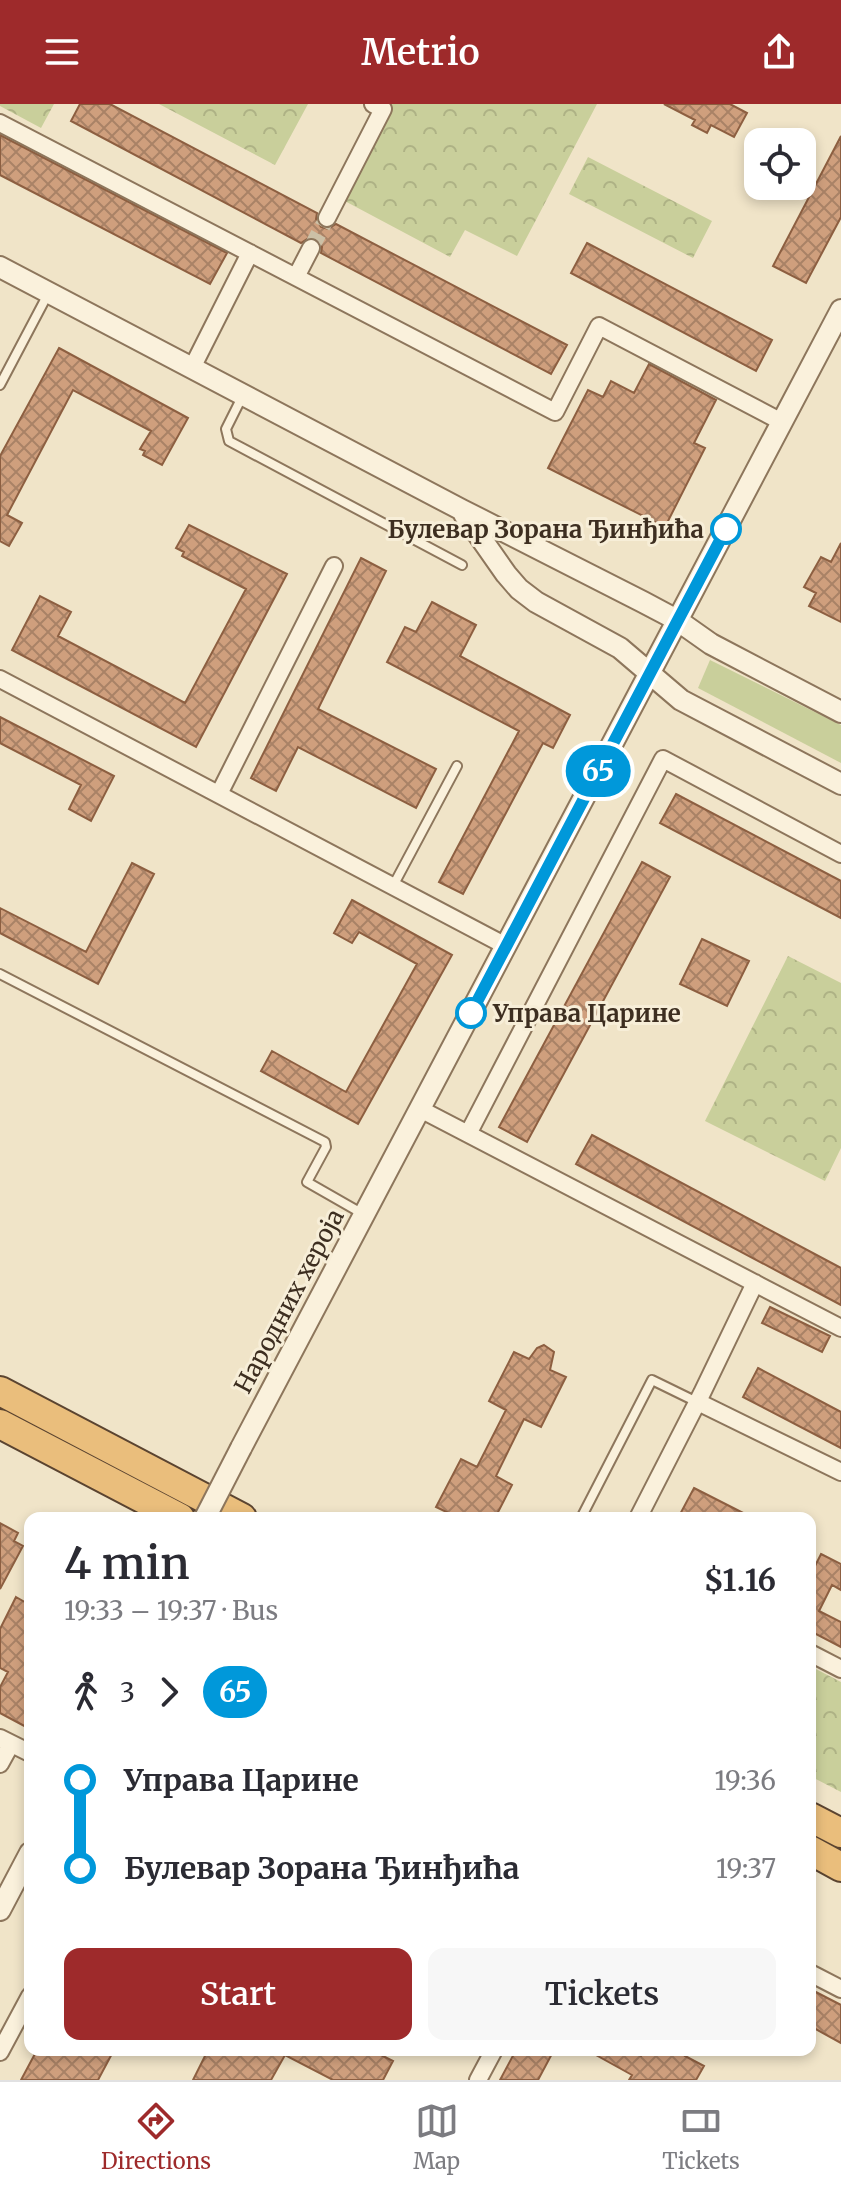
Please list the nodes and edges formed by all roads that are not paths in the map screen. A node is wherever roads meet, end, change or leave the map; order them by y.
1 (381, 106) edge
2 (0, 123) edge
3 (327, 218) tunnel mouth
4 (311, 248) tunnel mouth
5 (250, 253) junction
6 (0, 267) edge
7 (296, 277) junction
8 (49, 293) junction
9 (841, 310) edge
10 (192, 368) junction
11 (0, 385) edge
12 (243, 395) junction
13 (782, 422) junction
14 (462, 510) junction
15 (462, 565) dead end
16 (334, 566) dead end
17 (677, 620) junction
18 (649, 673) junction
19 (0, 679) edge
20 (841, 712) edge
21 (457, 766) dead end
22 (841, 784) edge
23 (219, 794) junction
24 (841, 854) edge
25 (393, 886) junction
26 (506, 946) junction
27 (0, 974) edge
28 (420, 1109) junction
29 (468, 1134) junction
30 (364, 1215) junction
31 (755, 1283) junction
32 (841, 1328) edge
33 (0, 1391) edge
34 (698, 1402) junction
35 (0, 1424) edge
36 (841, 1472) edge
37 (169, 1512) edge
38 (208, 1512) edge
39 (231, 1512) edge
40 (584, 1512) edge
41 (641, 1512) edge
42 (816, 1656) edge
43 (841, 1669) edge
44 (19, 1745) edge
45 (0, 1764) edge
46 (816, 1820) edge
47 (841, 1833) edge
48 (816, 1853) edge
49 (24, 1864) edge
50 (841, 1867) edge
51 (0, 1910) edge
52 (816, 1976) edge
53 (841, 1989) edge
54 (24, 2007) edge
55 (0, 2052) edge
56 (491, 2056) edge
57 (478, 2080) edge

1 - 3 street
2 - 5 street
4 - 7 street
5 - 7 street
5 - 10 street
6 - 8 street
7 - 13 street
8 - 10 street
8 - 11 lane
9 - 13 street, Народних хероја
10 - 12 street
12 - 14 street
12 - 15 lane
13 - 17 street, Народних хероја
14 - 17 street
14 - 18 street
16 - 23 street
17 - 18 street, Народних хероја
17 - 20 street
18 - 22 street
18 - 26 street, Народних хероја
19 - 23 street
21 - 25 lane
23 - 25 street
24 - 29 street
25 - 26 street
26 - 28 street, Народних хероја
27 - 30 lane
28 - 29 street
28 - 30 street, Народних хероја
29 - 31 street
30 - 38 street, Народних хероја, bridge
31 - 32 street
31 - 34 street
33 - 39 highway
34 - 36 street
34 - 40 lane
34 - 41 street
35 - 37 highway
42 - 43 street
44 - 45 street
46 - 47 highway
48 - 50 highway
49 - 51 street
52 - 53 street
54 - 55 street
56 - 57 street

